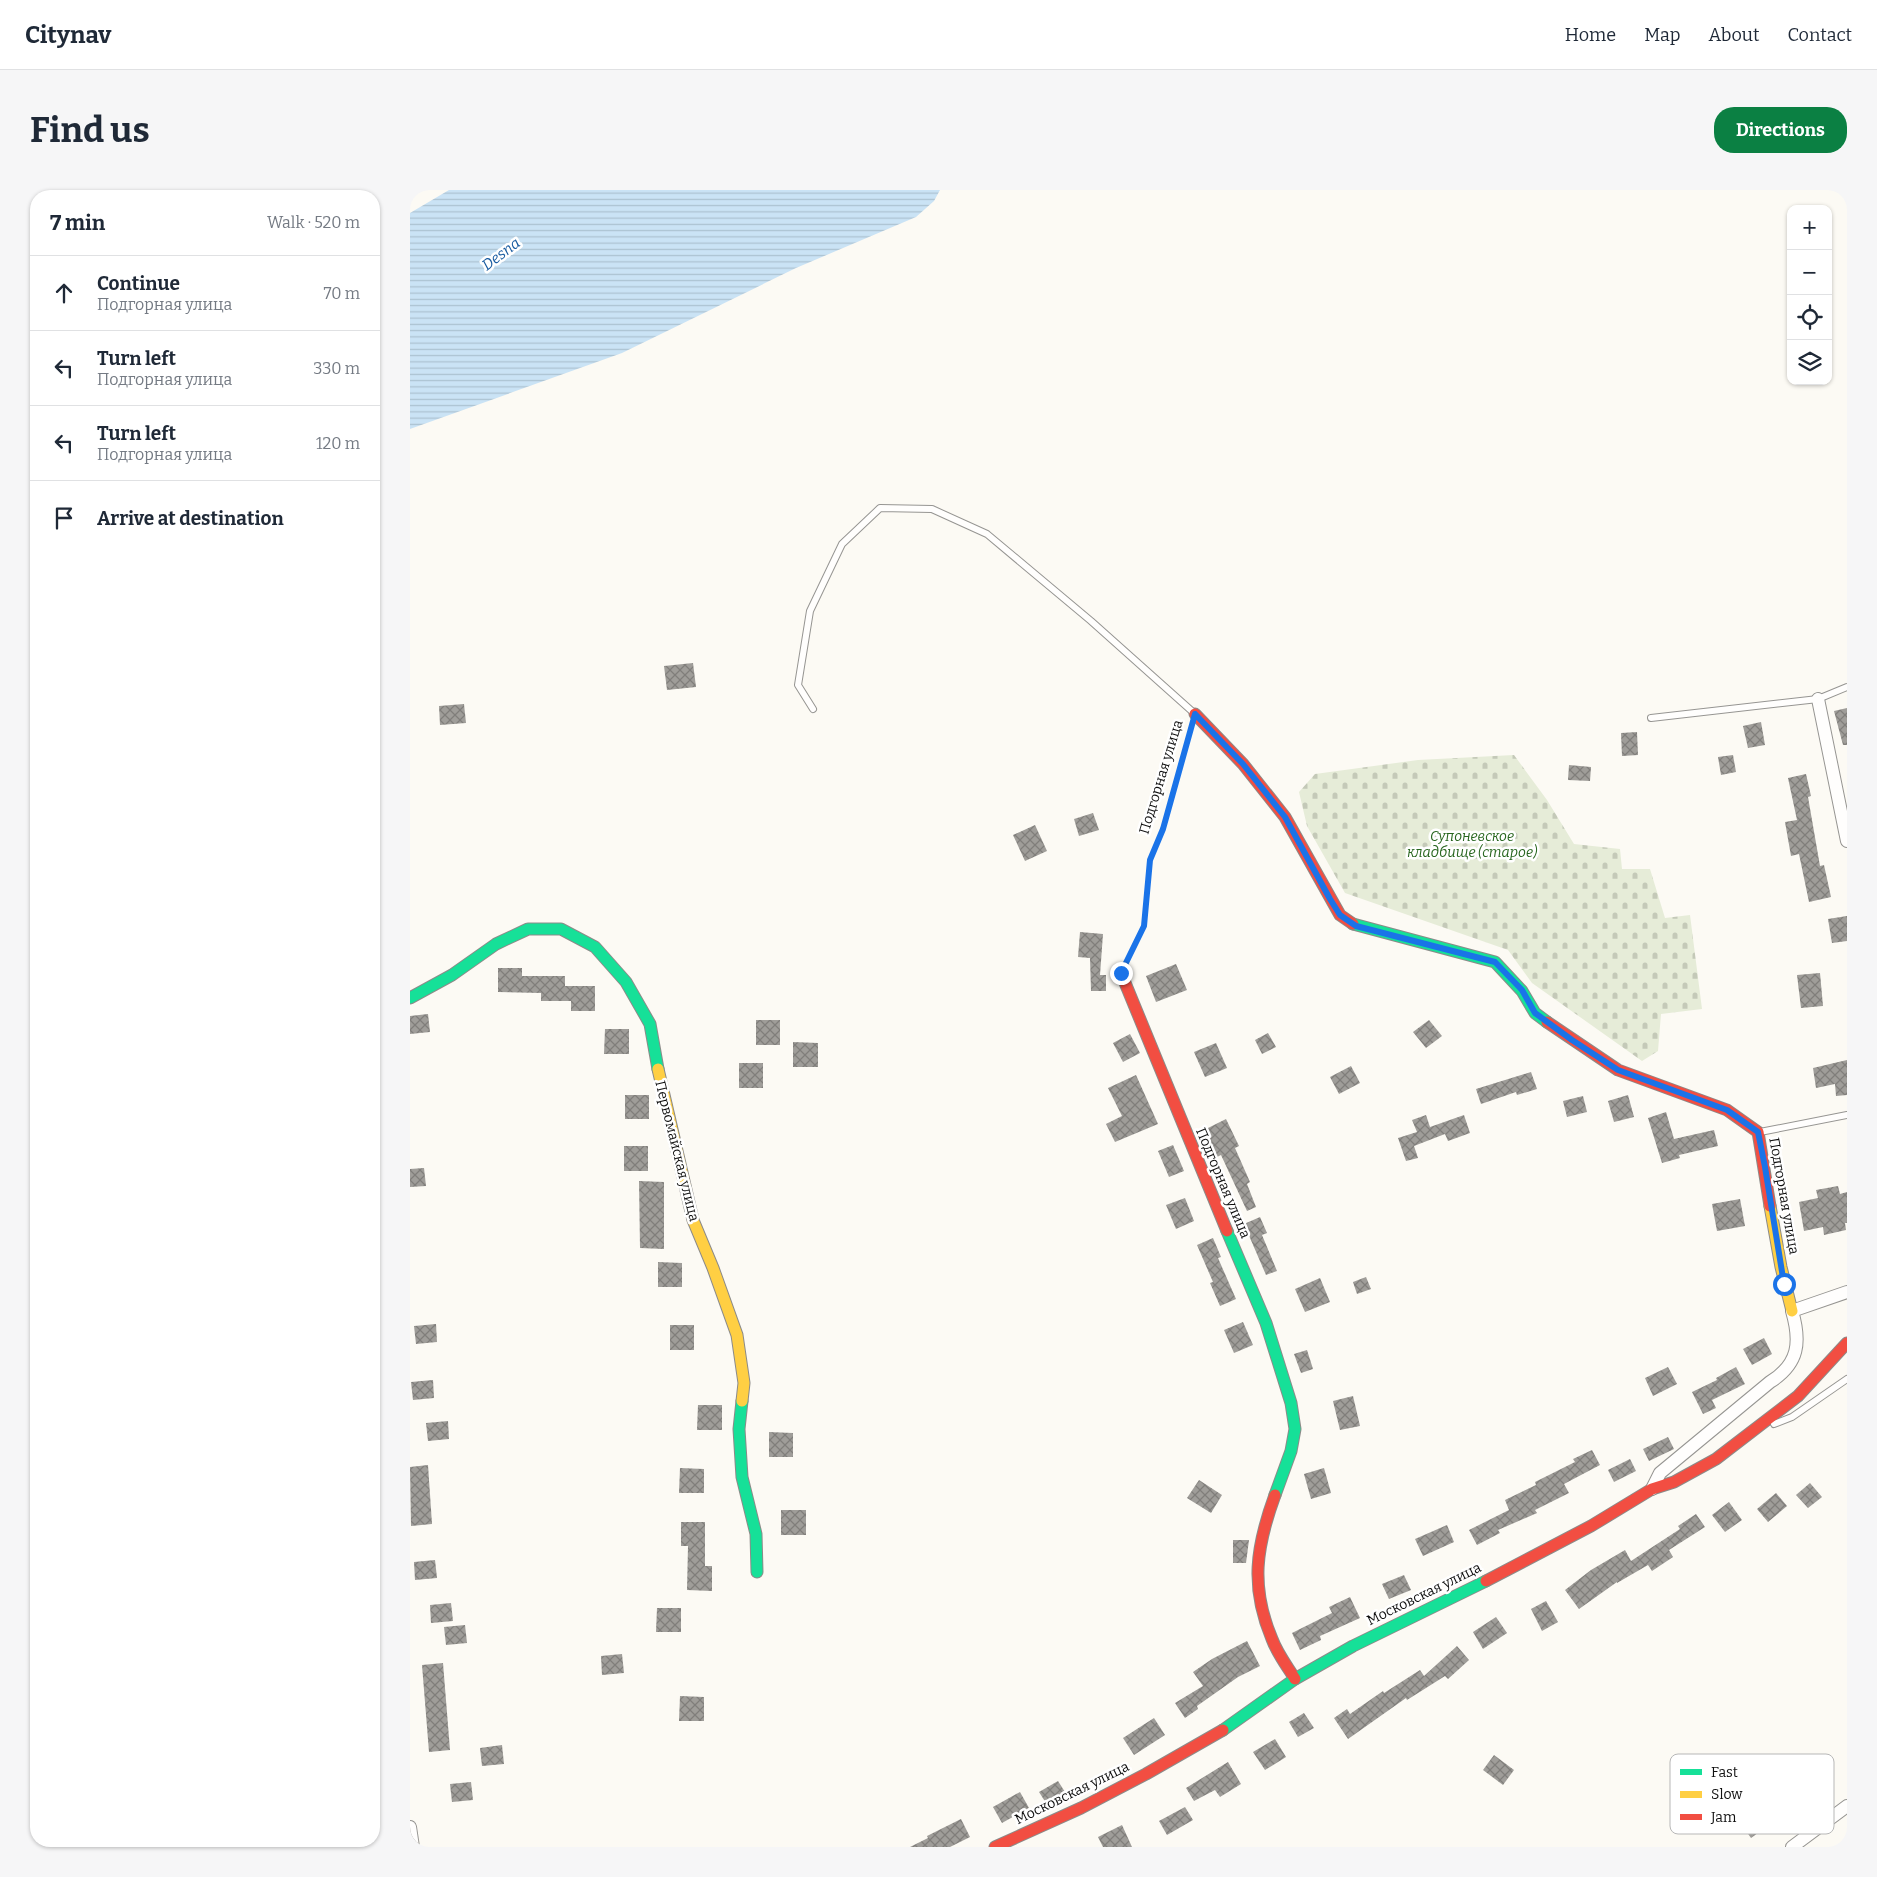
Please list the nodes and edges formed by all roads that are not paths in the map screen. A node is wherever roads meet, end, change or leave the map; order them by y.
1 (1847, 687) edge
2 (1818, 699) junction
3 (813, 709) dead end
4 (1195, 714) joint
5 (1651, 718) dead end
6 (1847, 841) edge
7 (1121, 973) road end
8 (410, 998) edge
9 (1847, 1115) edge
10 (1758, 1132) junction
11 (1847, 1292) edge
12 (1792, 1311) junction
13 (1847, 1343) edge
14 (1847, 1379) edge
15 (1752, 1431) junction
16 (1652, 1489) junction
17 (757, 1572) dead end
18 (1296, 1679) junction
19 (1847, 1806) edge
20 (1834, 1816) edge
21 (410, 1827) edge
22 (1809, 1834) edge
23 (413, 1847) edge
24 (995, 1847) edge
25 (1792, 1847) edge

1 - 2 lane
2 - 5 lane
2 - 6 street
3 - 4 lane
4 - 10 street, Подгорная улица
7 - 18 street, Подгорная улица
8 - 17 street, Первомайская улица
9 - 10 lane
10 - 12 street, Подгорная улица
11 - 12 street
12 - 16 street
13 - 15 street, Московская улица
14 - 15 lane
15 - 16 street, Московская улица
16 - 18 street, Московская улица
18 - 24 street, Московская улица
19 - 20 street
21 - 23 street
22 - 25 street

